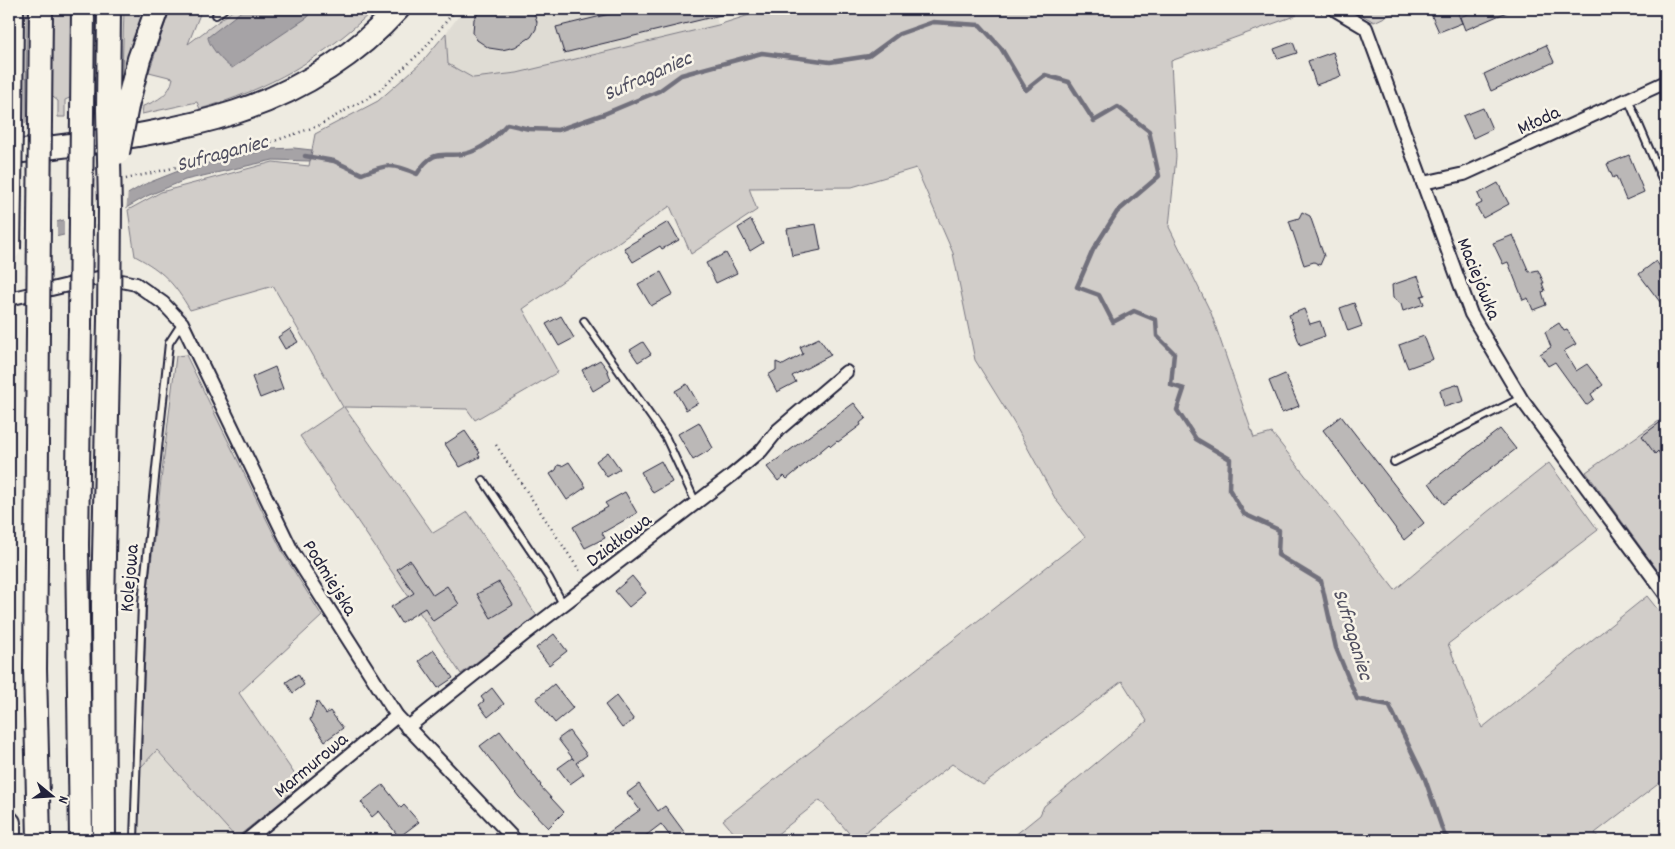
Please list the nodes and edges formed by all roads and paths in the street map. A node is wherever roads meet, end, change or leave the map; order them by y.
1 (12, 9) edge
2 (42, 9) edge
3 (83, 9) edge
4 (109, 9) edge
5 (157, 9) edge
6 (224, 9) edge
7 (398, 9) edge
8 (456, 9) edge
9 (1334, 9) edge
10 (216, 15) dead end
11 (1666, 82) edge
12 (1628, 98) junction
13 (118, 108) junction
14 (9, 153) edge
15 (118, 181) dead end
16 (1423, 183) junction
17 (1666, 188) edge
18 (9, 249) edge
19 (9, 299) edge
20 (584, 321) dead end
21 (182, 323) junction
22 (846, 372) dead end
23 (1521, 398) junction
24 (496, 445) dead end
25 (1394, 462) dead end
26 (483, 480) dead end
27 (696, 503) junction
28 (589, 585) junction
29 (1666, 595) edge
30 (563, 604) junction
31 (397, 716) junction
32 (407, 728) junction
33 (9, 823) edge
34 (9, 840) edge
35 (39, 840) edge
36 (81, 840) edge
37 (104, 840) edge
38 (134, 840) edge
39 (247, 840) edge
40 (515, 840) edge

1 - 18 highway, bridge
2 - 35 highway, bridge
3 - 36 highway, bridge
4 - 13 highway
5 - 13 highway
6 - 10 lane
7 - 14 highway
8 - 15 path
9 - 16 street, Maciejówka
11 - 12 street, Młoda
12 - 16 street, Młoda
12 - 17 lane
13 - 37 highway, bridge
16 - 23 street, Maciejówka
19 - 21 street, Podmiejska
20 - 27 lane
21 - 31 street, Podmiejska
21 - 38 lane, Kolejowa
22 - 27 street, Działkowa
23 - 25 lane
23 - 29 street, Maciejówka
24 - 28 path
26 - 30 lane
27 - 28 street, Działkowa
28 - 30 street, Działkowa
30 - 32 street, Działkowa
31 - 32 street, Podmiejska
31 - 39 street, Marmurowa
32 - 40 street, Podmiejska
33 - 34 highway

